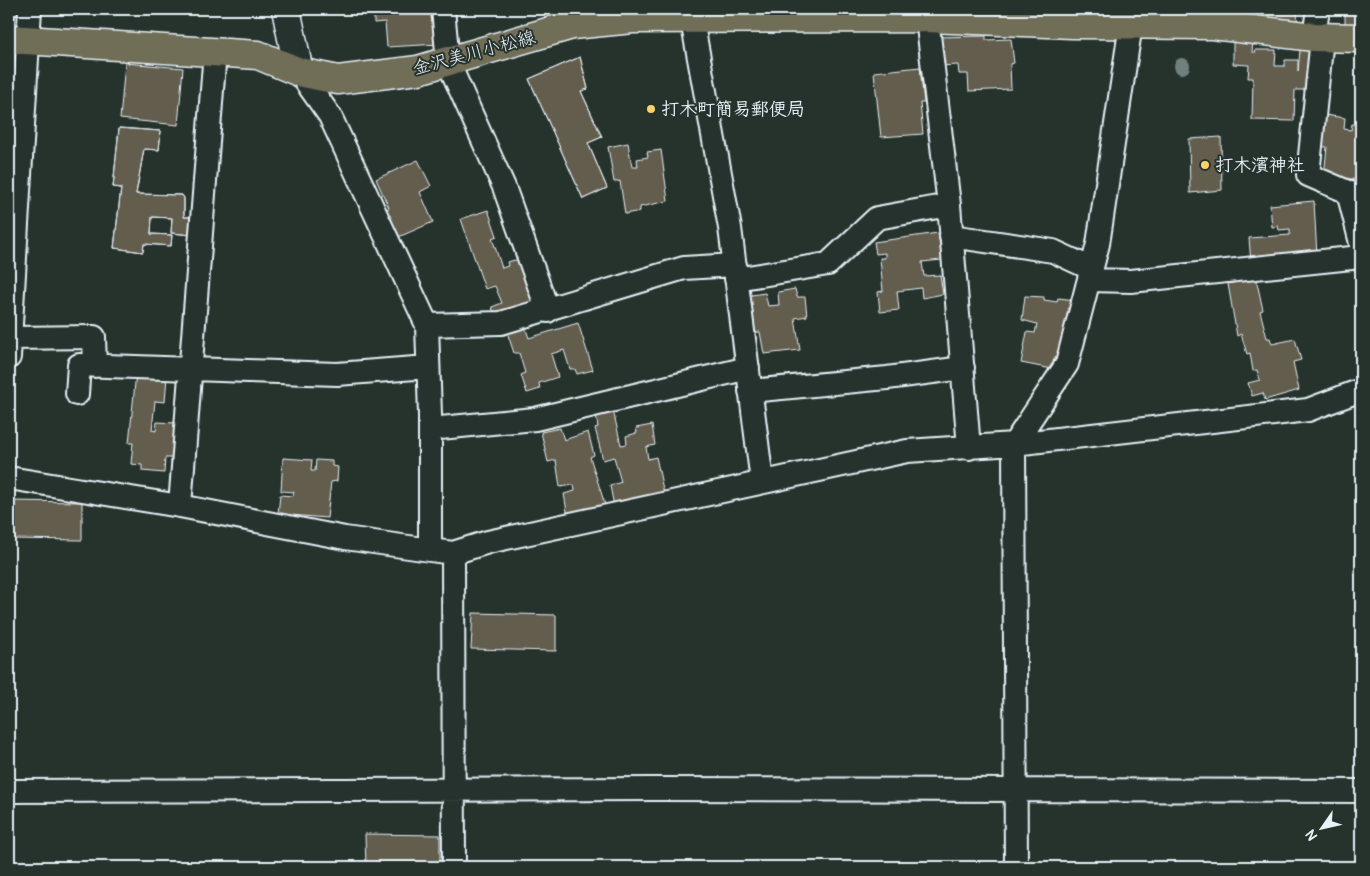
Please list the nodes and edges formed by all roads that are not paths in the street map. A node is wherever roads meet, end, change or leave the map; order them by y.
1 (30, 9) edge
2 (286, 9) edge
3 (443, 9) edge
4 (1318, 9) edge
5 (696, 16) edge
6 (1073, 16) edge
7 (927, 18) junction
8 (1131, 24) junction
9 (1318, 38) junction
10 (1361, 38) edge
11 (18, 39) edge
12 (215, 51) junction
13 (448, 62) junction
14 (299, 72) junction
15 (949, 205) junction
16 (1358, 216) edge
17 (951, 236) junction
18 (1361, 244) edge
19 (1361, 257) edge
20 (735, 272) junction
21 (1090, 274) junction
22 (548, 310) junction
23 (427, 325) junction
24 (9, 347) edge
25 (95, 366) junction
26 (428, 367) junction
27 (748, 368) junction
28 (963, 368) junction
29 (190, 370) junction
30 (1361, 390) edge
31 (750, 391) junction
32 (76, 394) dead end
33 (430, 429) junction
34 (1014, 444) junction
35 (969, 448) junction
36 (9, 478) edge
37 (762, 482) junction
38 (180, 506) junction
39 (430, 550) junction
40 (453, 552) junction
41 (455, 789) junction
42 (1018, 789) junction
43 (9, 791) edge
44 (1361, 791) edge
45 (454, 867) edge
46 (1016, 867) edge

1 - 11 street
2 - 14 street
3 - 13 street
4 - 9 street
5 - 7 main road, 金沢美川小松線
5 - 13 main road, 金沢美川小松線
5 - 20 street
6 - 7 main road, 金沢美川小松線
6 - 8 main road, 金沢美川小松線
7 - 15 street
8 - 9 main road, 金沢美川小松線
8 - 21 street
9 - 10 main road, 金沢美川小松線
9 - 16 street
11 - 12 main road, 金沢美川小松線
11 - 24 street
12 - 14 main road, 金沢美川小松線
12 - 29 street
13 - 14 main road, 金沢美川小松線
13 - 22 street
14 - 23 street
15 - 17 street
15 - 20 street
16 - 18 street
17 - 21 street
17 - 28 street
19 - 21 street
20 - 22 street
20 - 27 street
21 - 34 street
22 - 23 street
23 - 26 street
24 - 25 street
25 - 29 street
25 - 32 street
26 - 29 street
26 - 33 street
27 - 31 street
27 - 33 street
28 - 31 street
28 - 35 street
29 - 38 street
30 - 34 street
31 - 37 street
33 - 39 street
34 - 35 street
34 - 42 street
35 - 37 street
36 - 38 street
37 - 40 street
38 - 39 street
39 - 40 street
40 - 41 street
41 - 42 street
41 - 43 street
41 - 45 street
42 - 44 street
42 - 46 street

